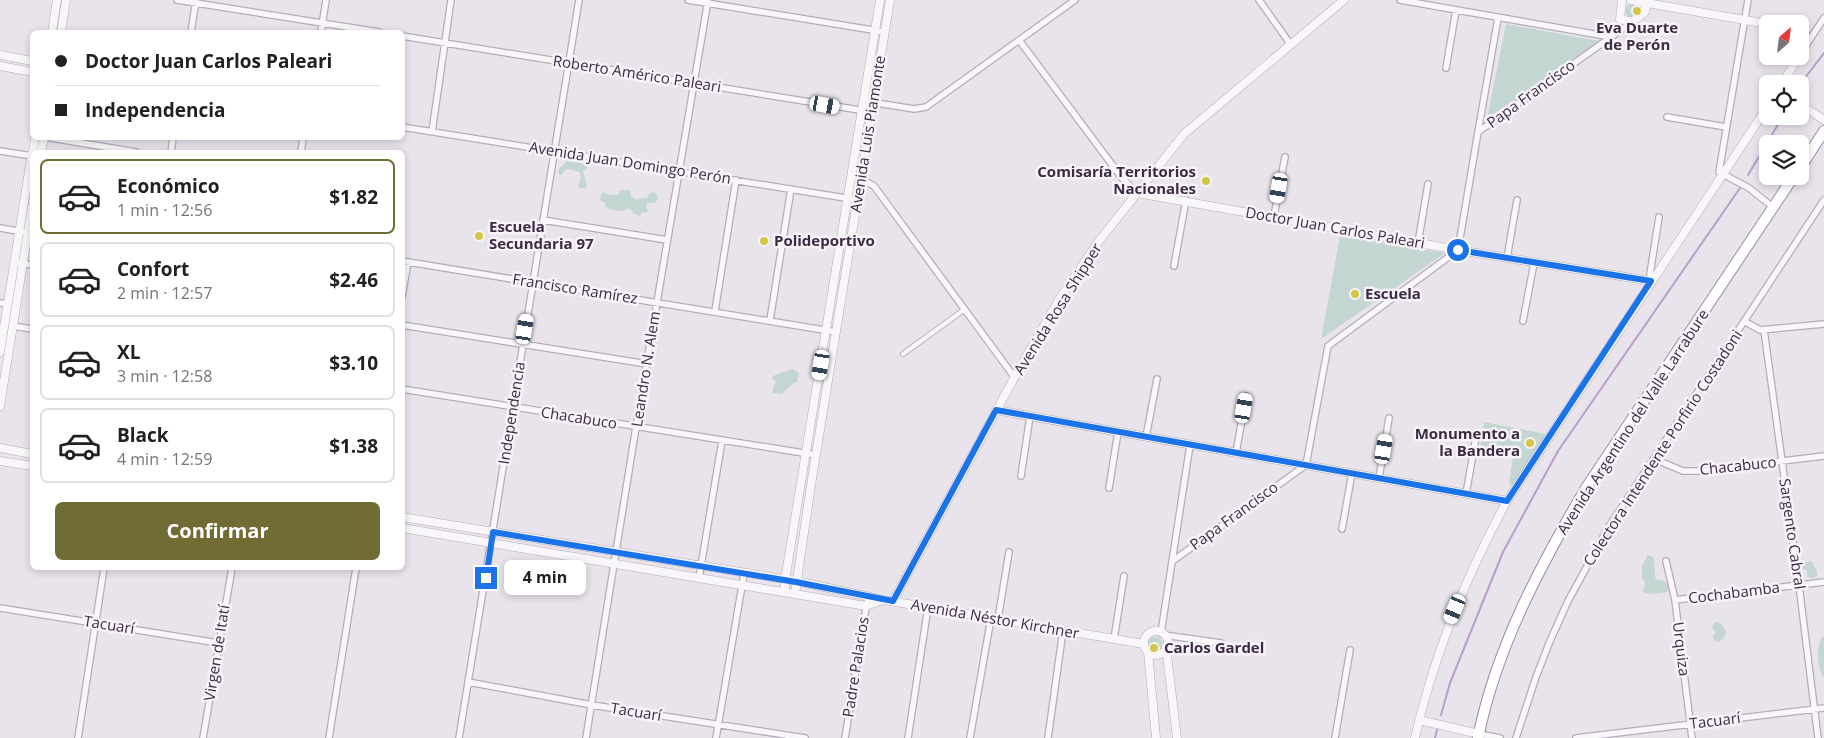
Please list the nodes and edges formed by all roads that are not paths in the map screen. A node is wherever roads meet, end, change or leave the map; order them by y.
1 (57, 0) edge
2 (66, 0) edge
3 (177, 0) edge
4 (326, 0) edge
5 (451, 0) edge
6 (579, 0) edge
7 (688, 0) edge
8 (880, 0) edge
9 (890, 0) edge
10 (1075, 0) edge
11 (1259, 0) edge
12 (1344, 0) edge
13 (1400, 0) edge
14 (1622, 0) edge
15 (1631, 0) edge
16 (1748, 0) edge
17 (196, 2) edge
18 (708, 2) edge
19 (1647, 3) junction
20 (1456, 10) junction
21 (1498, 18) junction
22 (1824, 18) edge
23 (1620, 19) junction
24 (1744, 20) junction
25 (1632, 22) junction
26 (1759, 22) edge
27 (322, 23) junction
28 (52, 30) edge
29 (61, 30) edge
30 (191, 30) edge
31 (321, 30) edge
32 (366, 30) edge
33 (876, 30) junction
34 (1618, 31) junction
35 (885, 32) junction
36 (405, 36) edge
37 (1611, 37) junction
38 (1019, 40) junction
39 (1809, 40) edge
40 (444, 43) junction
41 (1291, 45) junction
42 (0, 56) edge
43 (30, 61) edge
44 (569, 63) junction
45 (0, 66) edge
46 (1446, 68) dead end
47 (30, 72) edge
48 (695, 83) junction
49 (864, 101) junction
50 (874, 102) junction
51 (1809, 110) edge
52 (862, 111) junction
53 (872, 112) junction
54 (1667, 117) dead end
55 (1759, 120) edge
56 (1824, 120) edge
57 (1726, 127) junction
58 (405, 128) edge
59 (1824, 131) edge
60 (432, 132) junction
61 (1478, 132) junction
62 (63, 140) edge
63 (124, 150) edge
64 (555, 150) junction
65 (0, 151) edge
66 (30, 154) edge
67 (1809, 154) edge
68 (1285, 157) dead end
69 (679, 170) junction
70 (852, 174) junction
71 (1723, 175) junction
72 (30, 178) edge
73 (861, 178) junction
74 (736, 180) junction
75 (1428, 184) dead end
76 (1788, 185) edge
77 (791, 189) junction
78 (1137, 193) junction
79 (848, 198) junction
80 (858, 200) junction
81 (1186, 200) junction
82 (1516, 200) dead end
83 (1824, 200) edge
84 (28, 202) edge
85 (1774, 208) junction
86 (1274, 216) junction
87 (1659, 217) dead end
88 (30, 220) edge
89 (543, 220) junction
90 (0, 228) edge
91 (20, 232) junction
92 (28, 233) junction
93 (668, 240) junction
94 (1418, 243) junction
95 (1458, 250) junction
96 (1507, 258) junction
97 (15, 262) junction
98 (405, 262) edge
99 (1534, 262) junction
100 (23, 264) junction
101 (30, 265) edge
102 (1174, 266) dead end
103 (1651, 281) junction
104 (533, 282) junction
105 (657, 302) junction
106 (4, 304) edge
107 (965, 309) junction
108 (715, 311) junction
109 (770, 320) junction
110 (1523, 321) dead end
111 (1744, 322) junction
112 (1824, 324) edge
113 (405, 325) edge
114 (13, 326) junction
115 (30, 329) edge
116 (827, 329) junction
117 (1764, 330) junction
118 (836, 332) junction
119 (523, 344) junction
120 (0, 352) edge
121 (903, 354) dead end
122 (647, 364) junction
123 (2, 378) edge
124 (1015, 378) junction
125 (1157, 379) dead end
126 (405, 389) edge
127 (1246, 396) dead end
128 (0, 406) edge
129 (512, 407) junction
130 (996, 410) junction
131 (1030, 416) junction
132 (1389, 418) dead end
133 (636, 427) junction
134 (1118, 432) junction
135 (1146, 437) junction
136 (1476, 437) dead end
137 (722, 441) junction
138 (1190, 445) junction
139 (0, 448) edge
140 (1236, 453) junction
141 (30, 454) edge
142 (806, 455) junction
143 (816, 455) junction
144 (1824, 456) edge
145 (1654, 459) junction
146 (0, 461) edge
147 (1782, 461) junction
148 (1306, 465) junction
149 (30, 466) edge
150 (1352, 473) junction
151 (1020, 476) dead end
152 (1379, 478) junction
153 (1108, 488) dead end
154 (1466, 494) junction
155 (1507, 501) junction
156 (405, 517) edge
157 (405, 529) edge
158 (1342, 529) dead end
159 (493, 532) junction
160 (491, 543) junction
161 (616, 552) junction
162 (1009, 552) dead end
163 (1174, 560) junction
164 (1666, 561) dead end
165 (614, 564) junction
166 (700, 566) junction
167 (104, 570) edge
168 (232, 570) edge
169 (356, 570) edge
170 (744, 574) junction
171 (1124, 576) dead end
172 (699, 578) junction
173 (785, 580) junction
174 (796, 582) junction
175 (1824, 582) edge
176 (742, 585) junction
177 (1799, 585) junction
178 (785, 592) junction
179 (795, 594) junction
180 (868, 595) junction
181 (884, 600) junction
182 (1675, 600) junction
183 (893, 601) junction
184 (866, 606) junction
185 (928, 607) junction
186 (0, 608) edge
187 (994, 618) junction
188 (95, 623) junction
189 (1063, 630) junction
190 (1163, 634) junction
191 (1114, 639) junction
192 (218, 643) junction
193 (1221, 643) dead end
194 (1166, 647) junction
195 (1146, 648) junction
196 (1350, 650) dead end
197 (468, 682) junction
198 (592, 705) junction
199 (1824, 708) edge
200 (1814, 709) junction
201 (1419, 720) junction
202 (1690, 724) junction
203 (719, 725) junction
204 (1478, 736) edge
205 (78, 738) edge
206 (203, 738) edge
207 (329, 738) edge
208 (459, 738) edge
209 (586, 738) edge
210 (716, 738) edge
211 (805, 738) edge
212 (845, 738) edge
213 (908, 738) edge
214 (970, 738) edge
215 (1048, 738) edge
216 (1156, 738) edge
217 (1177, 738) edge
218 (1335, 738) edge
219 (1415, 738) edge
220 (1500, 738) edge
221 (1516, 738) edge
222 (1576, 738) edge
223 (1692, 738) edge
224 (1818, 738) edge

1 - 28 street
2 - 29 street
3 - 17 street
4 - 27 street
5 - 40 street
6 - 44 street, Independencia
7 - 18 street
8 - 33 street, Avenida Luis Piamonte
9 - 35 street, Avenida Luis Piamonte
10 - 38 street
11 - 41 street
12 - 41 street, Avenida Rosa Shipper
13 - 20 street
14 - 23 street
15 - 19 street
16 - 24 street
17 - 27 street
17 - 30 street
18 - 33 street
18 - 48 street, Leandro N. Alem
19 - 24 street
19 - 25 street
20 - 21 street
20 - 46 street
21 - 37 street
21 - 61 street
22 - 39 street
23 - 25 street
23 - 34 street
24 - 26 street
24 - 57 street
25 - 34 street, Papa Francisco
27 - 31 street
27 - 32 street
33 - 35 street
33 - 49 street, Avenida Luis Piamonte
34 - 37 street, Papa Francisco
35 - 50 street, Avenida Luis Piamonte
36 - 40 street, Roberto Américo Paleari
37 - 61 street, Papa Francisco
38 - 50 street
38 - 78 street
40 - 44 street, Roberto Américo Paleari
40 - 60 street
41 - 78 street, Avenida Rosa Shipper
42 - 43 street
44 - 48 street, Roberto Américo Paleari
44 - 64 street, Independencia
45 - 47 street
48 - 52 street, Roberto Américo Paleari
48 - 69 street, Leandro N. Alem
49 - 50 street
49 - 52 street, Avenida Luis Piamonte
50 - 53 street, Avenida Luis Piamonte
51 - 56 street
52 - 53 street, Roberto Américo Paleari
52 - 70 street, Avenida Luis Piamonte
53 - 73 street, Avenida Luis Piamonte
54 - 57 street
55 - 71 street
57 - 71 street
58 - 60 street, Avenida Juan Domingo Perón
59 - 67 highway
60 - 64 street, Avenida Juan Domingo Perón
61 - 95 street, Papa Francisco
62 - 63 street
64 - 69 street, Avenida Juan Domingo Perón
64 - 89 street, Independencia
65 - 66 street
68 - 86 street
69 - 74 street, Avenida Juan Domingo Perón
69 - 93 street, Leandro N. Alem
70 - 73 street
70 - 79 street, Avenida Luis Piamonte
71 - 85 street
71 - 103 street
72 - 84 street
73 - 80 street, Avenida Luis Piamonte
73 - 107 street
74 - 77 street, Avenida Juan Domingo Perón
74 - 108 street
75 - 94 street
76 - 85 highway, Avenida Argentino del Valle Larrabure
77 - 79 street, Avenida Juan Domingo Perón
77 - 109 street
78 - 81 street, Doctor Juan Carlos Paleari
78 - 124 street, Avenida Rosa Shipper
79 - 80 street, Avenida Juan Domingo Perón
79 - 116 street, Avenida Luis Piamonte
80 - 118 street, Avenida Luis Piamonte
81 - 86 street, Doctor Juan Carlos Paleari
81 - 102 street
82 - 96 street
83 - 111 street, Colectora Intendente Porfirio Costadoni
84 - 91 street
85 - 204 highway, Avenida Argentino del Valle Larrabure
86 - 94 street, Doctor Juan Carlos Paleari
87 - 103 street
88 - 92 street
89 - 93 street
89 - 104 street, Independencia
90 - 91 street
91 - 92 street
91 - 97 street
92 - 100 street
93 - 105 street, Leandro N. Alem
94 - 95 street, Doctor Juan Carlos Paleari
95 - 96 street, Doctor Juan Carlos Paleari
95 - 148 street
96 - 99 street, Doctor Juan Carlos Paleari
97 - 100 street
97 - 106 street
98 - 104 street, Francisco Ramírez
99 - 103 street, Doctor Juan Carlos Paleari
99 - 110 street
100 - 101 street
100 - 114 street
103 - 155 street
104 - 105 street, Francisco Ramírez
104 - 119 street, Independencia
105 - 108 street, Francisco Ramírez
105 - 122 street, Leandro N. Alem
106 - 120 street
107 - 121 street
107 - 124 street
108 - 109 street, Francisco Ramírez
109 - 116 street, Francisco Ramírez
111 - 117 street
111 - 145 street, Colectora Intendente Porfirio Costadoni
112 - 117 street
113 - 119 street
114 - 115 street
114 - 123 street
116 - 118 street, Francisco Ramírez
116 - 142 street, Avenida Luis Piamonte
117 - 147 street, Sargento Cabral
118 - 143 street, Avenida Luis Piamonte
119 - 122 street
119 - 129 street, Independencia
122 - 133 street, Leandro N. Alem
123 - 128 street
124 - 130 street, Avenida Rosa Shipper
125 - 135 street
126 - 129 street, Chacabuco
127 - 140 street
129 - 133 street, Chacabuco
129 - 159 street, Independencia
130 - 131 street
130 - 183 street, Avenida Rosa Shipper
131 - 134 street
131 - 151 street
132 - 152 street
133 - 137 street, Chacabuco
133 - 161 street, Leandro N. Alem
134 - 135 street
134 - 153 street
135 - 138 street
136 - 154 street
137 - 142 street, Chacabuco
137 - 166 street
138 - 140 street
138 - 163 street
139 - 141 street
140 - 148 street
142 - 143 street, Chacabuco
142 - 173 street, Avenida Luis Piamonte
143 - 174 street, Avenida Luis Piamonte
144 - 147 street, Chacabuco
145 - 147 street, Chacabuco
145 - 221 street, Colectora Intendente Porfirio Costadoni
146 - 149 street
147 - 177 street, Sargento Cabral
148 - 150 street
148 - 163 street, Papa Francisco
150 - 152 street
150 - 158 street
152 - 154 street
154 - 155 street
155 - 201 street
156 - 159 street, Avenida Néstor Kirchner
157 - 160 street
159 - 160 street, Independencia
159 - 161 street, Avenida Néstor Kirchner
160 - 165 street
160 - 197 street, Independencia
161 - 165 street, Leandro N. Alem
161 - 166 street, Avenida Néstor Kirchner
162 - 187 street
163 - 190 street
164 - 182 street, Urquiza
165 - 172 street
165 - 198 street, Leandro N. Alem
166 - 170 street, Avenida Néstor Kirchner
166 - 172 street
167 - 188 street
168 - 192 street, Virgen de Itatí
169 - 207 street
170 - 173 street, Avenida Néstor Kirchner
170 - 176 street
171 - 191 street
172 - 176 street
173 - 174 street, Avenida Néstor Kirchner
173 - 178 street, Avenida Luis Piamonte
174 - 179 street, Avenida Luis Piamonte
174 - 180 street, Avenida Néstor Kirchner
175 - 177 street, Cochabamba
176 - 178 street
176 - 203 street
177 - 182 street, Cochabamba
177 - 200 street, Sargento Cabral
178 - 179 street
179 - 184 street
180 - 181 street, Avenida Néstor Kirchner
180 - 184 street, Padre Palacios
181 - 183 street, Avenida Néstor Kirchner
181 - 184 street
182 - 202 street, Urquiza
183 - 185 street, Avenida Néstor Kirchner
184 - 212 street, Padre Palacios
185 - 187 street, Avenida Néstor Kirchner
185 - 213 street
186 - 188 street, Tacuarí
187 - 189 street, Avenida Néstor Kirchner
187 - 214 street
188 - 192 street, Tacuarí
188 - 205 street
189 - 191 street, Avenida Néstor Kirchner
189 - 215 street
190 - 193 street
190 - 194 street
190 - 195 street
191 - 195 street, Avenida Néstor Kirchner
192 - 206 street, Virgen de Itatí
194 - 195 street
194 - 217 street
195 - 216 street
196 - 218 street
197 - 198 street, Tacuarí
197 - 208 street, Independencia
198 - 203 street, Tacuarí
198 - 209 street, Leandro N. Alem
199 - 200 street, Tacuarí
200 - 202 street, Tacuarí
200 - 224 street, Sargento Cabral
201 - 204 street
201 - 219 street
202 - 222 street, Tacuarí
202 - 223 street, Urquiza
203 - 210 street
203 - 211 street, Tacuarí
204 - 220 street

